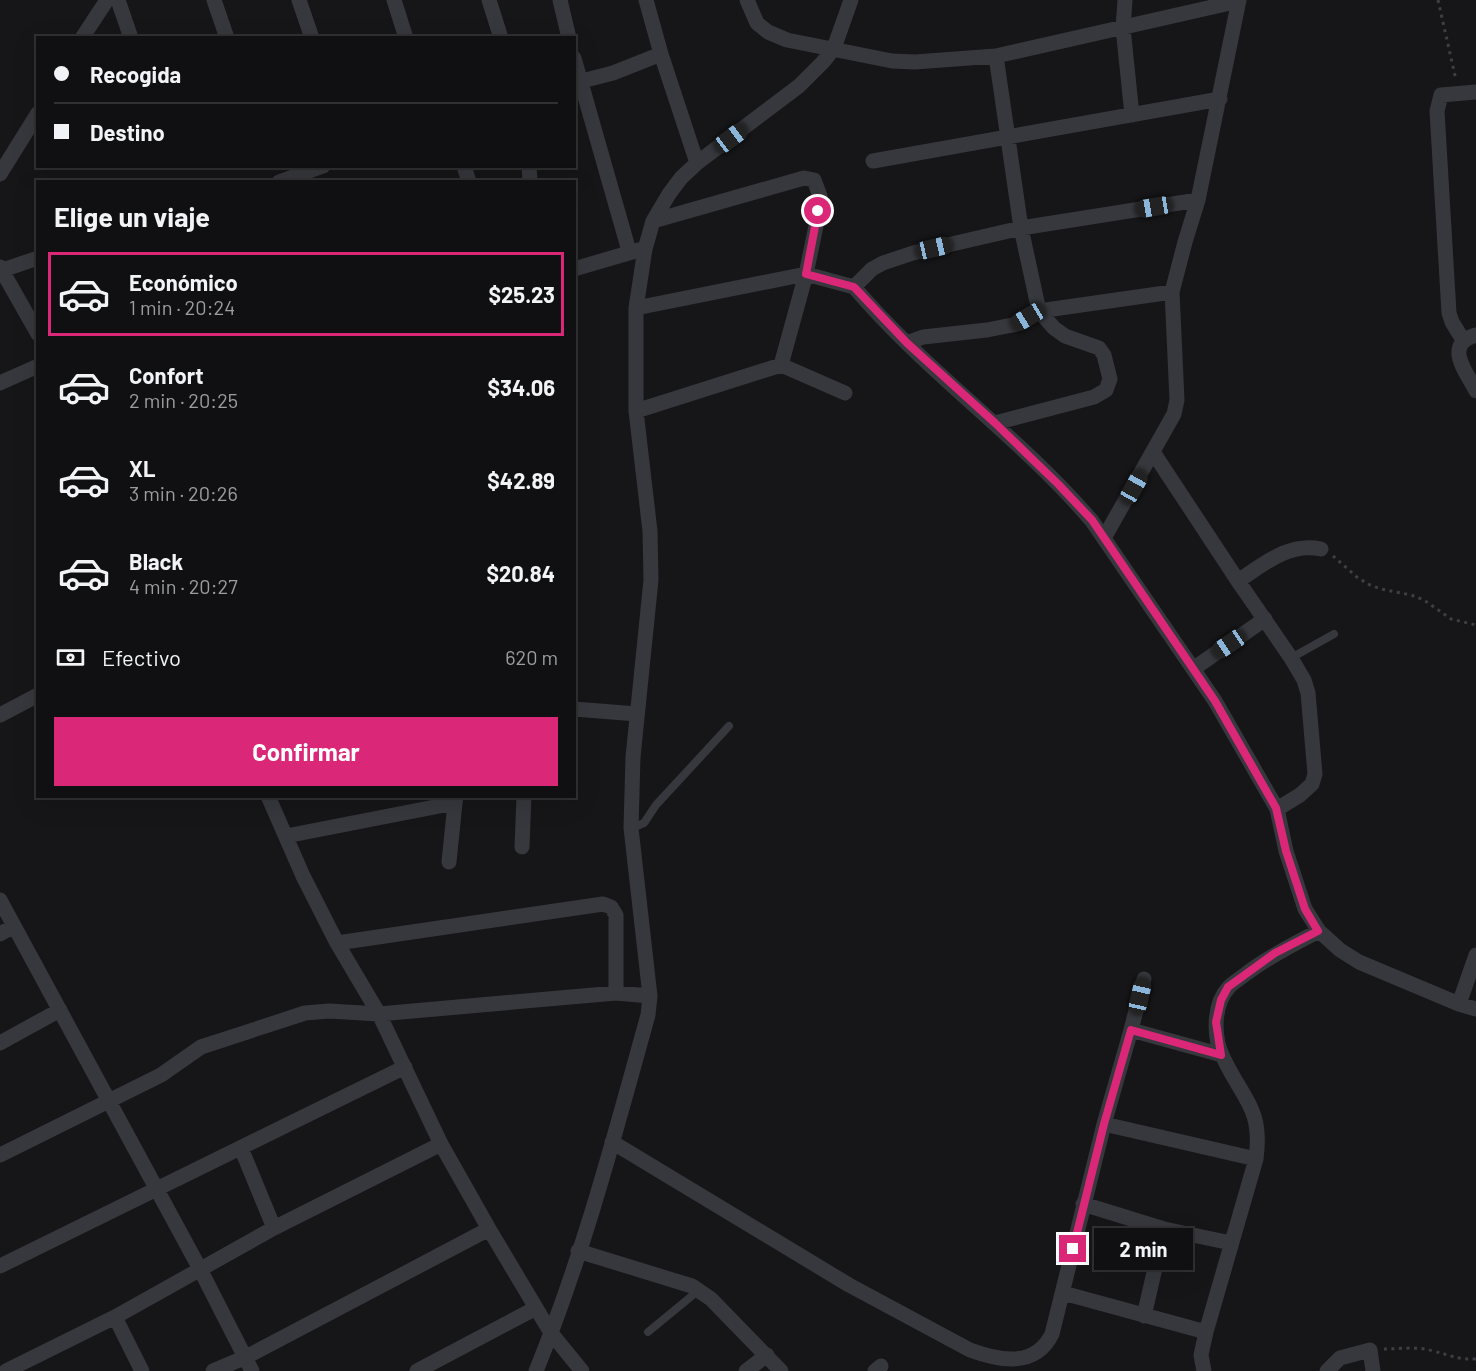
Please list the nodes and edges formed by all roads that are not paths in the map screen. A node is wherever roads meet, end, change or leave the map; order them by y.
1 (107, 0) edge
2 (118, 0) edge
3 (214, 0) edge
4 (299, 0) edge
5 (394, 0) edge
6 (489, 0) edge
7 (560, 0) edge
8 (646, 0) edge
9 (747, 0) edge
10 (851, 0) edge
11 (1125, 0) edge
12 (1239, 1) edge
13 (1123, 28) junction
14 (83, 36) edge
15 (130, 36) edge
16 (226, 36) edge
17 (311, 36) edge
18 (405, 36) edge
19 (500, 36) edge
20 (569, 36) edge
21 (834, 48) junction
22 (661, 54) junction
23 (996, 56) junction
24 (577, 82) edge
25 (1476, 92) edge
26 (1220, 99) junction
27 (36, 115) edge
28 (1132, 115) junction
29 (1009, 136) junction
30 (873, 161) dead end
31 (697, 163) junction
32 (315, 168) edge
33 (0, 174) edge
34 (284, 180) edge
35 (1198, 200) junction
36 (653, 221) junction
37 (1021, 228) junction
38 (637, 250) junction
39 (36, 259) edge
40 (578, 264) edge
41 (0, 269) edge
42 (806, 274) junction
43 (854, 287) junction
44 (1172, 292) junction
45 (636, 308) junction
46 (1039, 311) junction
47 (36, 332) edge
48 (1469, 338) edge
49 (907, 343) junction
50 (781, 365) junction
51 (36, 367) edge
52 (0, 383) edge
53 (1476, 391) edge
54 (845, 393) dead end
55 (636, 411) junction
56 (995, 423) junction
57 (1153, 452) junction
58 (1104, 538) junction
59 (1321, 549) road end
60 (1238, 581) junction
61 (1265, 619) junction
62 (1334, 634) dead end
63 (1292, 657) junction
64 (1193, 669) junction
65 (36, 696) edge
66 (576, 709) edge
67 (637, 714) junction
68 (0, 715) edge
69 (729, 726) dead end
70 (269, 798) edge
71 (524, 798) edge
72 (455, 800) edge
73 (1276, 808) junction
74 (632, 828) junction
75 (286, 836) junction
76 (522, 847) dead end
77 (449, 862) dead end
78 (0, 900) edge
79 (14, 926) junction
80 (1318, 931) junction
81 (0, 934) edge
82 (337, 943) junction
83 (1476, 955) edge
84 (1144, 980) dead end
85 (616, 993) junction
86 (650, 996) junction
87 (1459, 1004) junction
88 (1476, 1009) edge
89 (60, 1010) junction
90 (380, 1014) junction
91 (1131, 1030) junction
92 (0, 1043) edge
93 (1221, 1055) junction
94 (405, 1066) junction
95 (109, 1102) junction
96 (1104, 1124) junction
97 (612, 1142) junction
98 (441, 1144) junction
99 (241, 1148) junction
100 (0, 1155) edge
101 (1256, 1159) junction
102 (158, 1190) junction
103 (1083, 1204) junction
104 (274, 1228) junction
105 (489, 1229) junction
106 (1164, 1229) junction
107 (1231, 1243) junction
108 (578, 1251) junction
109 (0, 1266) edge
110 (200, 1269) junction
111 (699, 1290) junction
112 (1063, 1293) junction
113 (536, 1308) junction
114 (1144, 1316) junction
115 (115, 1317) junction
116 (648, 1332) dead end
117 (1206, 1332) junction
118 (551, 1334) junction
119 (767, 1355) junction
120 (249, 1364) edge
121 (6, 1371) edge
122 (142, 1371) edge
123 (213, 1371) edge
124 (417, 1371) edge
125 (536, 1371) edge
126 (582, 1371) edge
127 (746, 1371) edge
128 (781, 1371) edge
129 (1204, 1371) edge
130 (1327, 1371) edge
131 (1373, 1371) edge

1 - 14 street
2 - 15 street
3 - 16 street
4 - 17 street
5 - 18 street
6 - 19 street
7 - 20 street
8 - 22 street
9 - 21 street
10 - 21 street
11 - 13 street
12 - 13 street
12 - 26 street
13 - 23 street
13 - 28 street
21 - 23 street
21 - 31 street
22 - 24 street
22 - 31 street
23 - 29 street
24 - 38 street
25 - 48 street
26 - 28 street
26 - 35 street
27 - 33 street
28 - 29 street
29 - 30 street
29 - 37 street
31 - 36 street
32 - 34 street
35 - 37 street
35 - 44 street
36 - 38 street
36 - 42 street
37 - 43 street
37 - 46 street
38 - 40 street
38 - 45 street
39 - 41 street
41 - 47 street
42 - 43 street
42 - 45 street
42 - 50 street
43 - 49 street
44 - 46 street
44 - 57 street
45 - 55 street
46 - 49 street
46 - 56 street
48 - 53 street
49 - 56 street
50 - 54 street
50 - 55 street
51 - 52 street
55 - 67 street
56 - 58 street
57 - 58 street
57 - 60 street
58 - 64 street
59 - 60 street
60 - 61 street
61 - 63 street
61 - 64 street
62 - 63 lane
63 - 73 street
64 - 73 street
65 - 68 street
66 - 67 street
67 - 74 street
69 - 74 lane
70 - 75 street
71 - 76 street
72 - 75 street
72 - 77 street
73 - 80 street
74 - 86 street
75 - 82 street
78 - 79 street
79 - 81 street
79 - 89 street
80 - 87 street
80 - 93 street
82 - 85 street
82 - 90 street
83 - 87 street
84 - 91 street
85 - 86 street
85 - 90 street
86 - 97 street
87 - 88 street
89 - 92 street
89 - 95 street
90 - 94 street
90 - 95 street
91 - 93 street
91 - 96 street
93 - 101 street
94 - 98 street
94 - 99 street
95 - 100 street
95 - 102 street
96 - 101 street
96 - 103 street
97 - 108 street
97 - 112 street
98 - 104 street
98 - 105 street
99 - 102 street
99 - 104 street
101 - 107 street
102 - 109 street
102 - 110 street
103 - 106 street
103 - 112 street
104 - 110 street
105 - 113 street
105 - 120 street
106 - 107 street
106 - 114 street
107 - 117 street
108 - 111 street
108 - 118 street
110 - 115 street
110 - 120 street
111 - 116 lane
111 - 119 street
112 - 114 street
113 - 118 street
113 - 124 street
114 - 117 street
115 - 121 street
115 - 122 street
117 - 129 street
118 - 125 street
118 - 126 street
119 - 127 street
119 - 128 street
120 - 123 street
130 - 131 street

